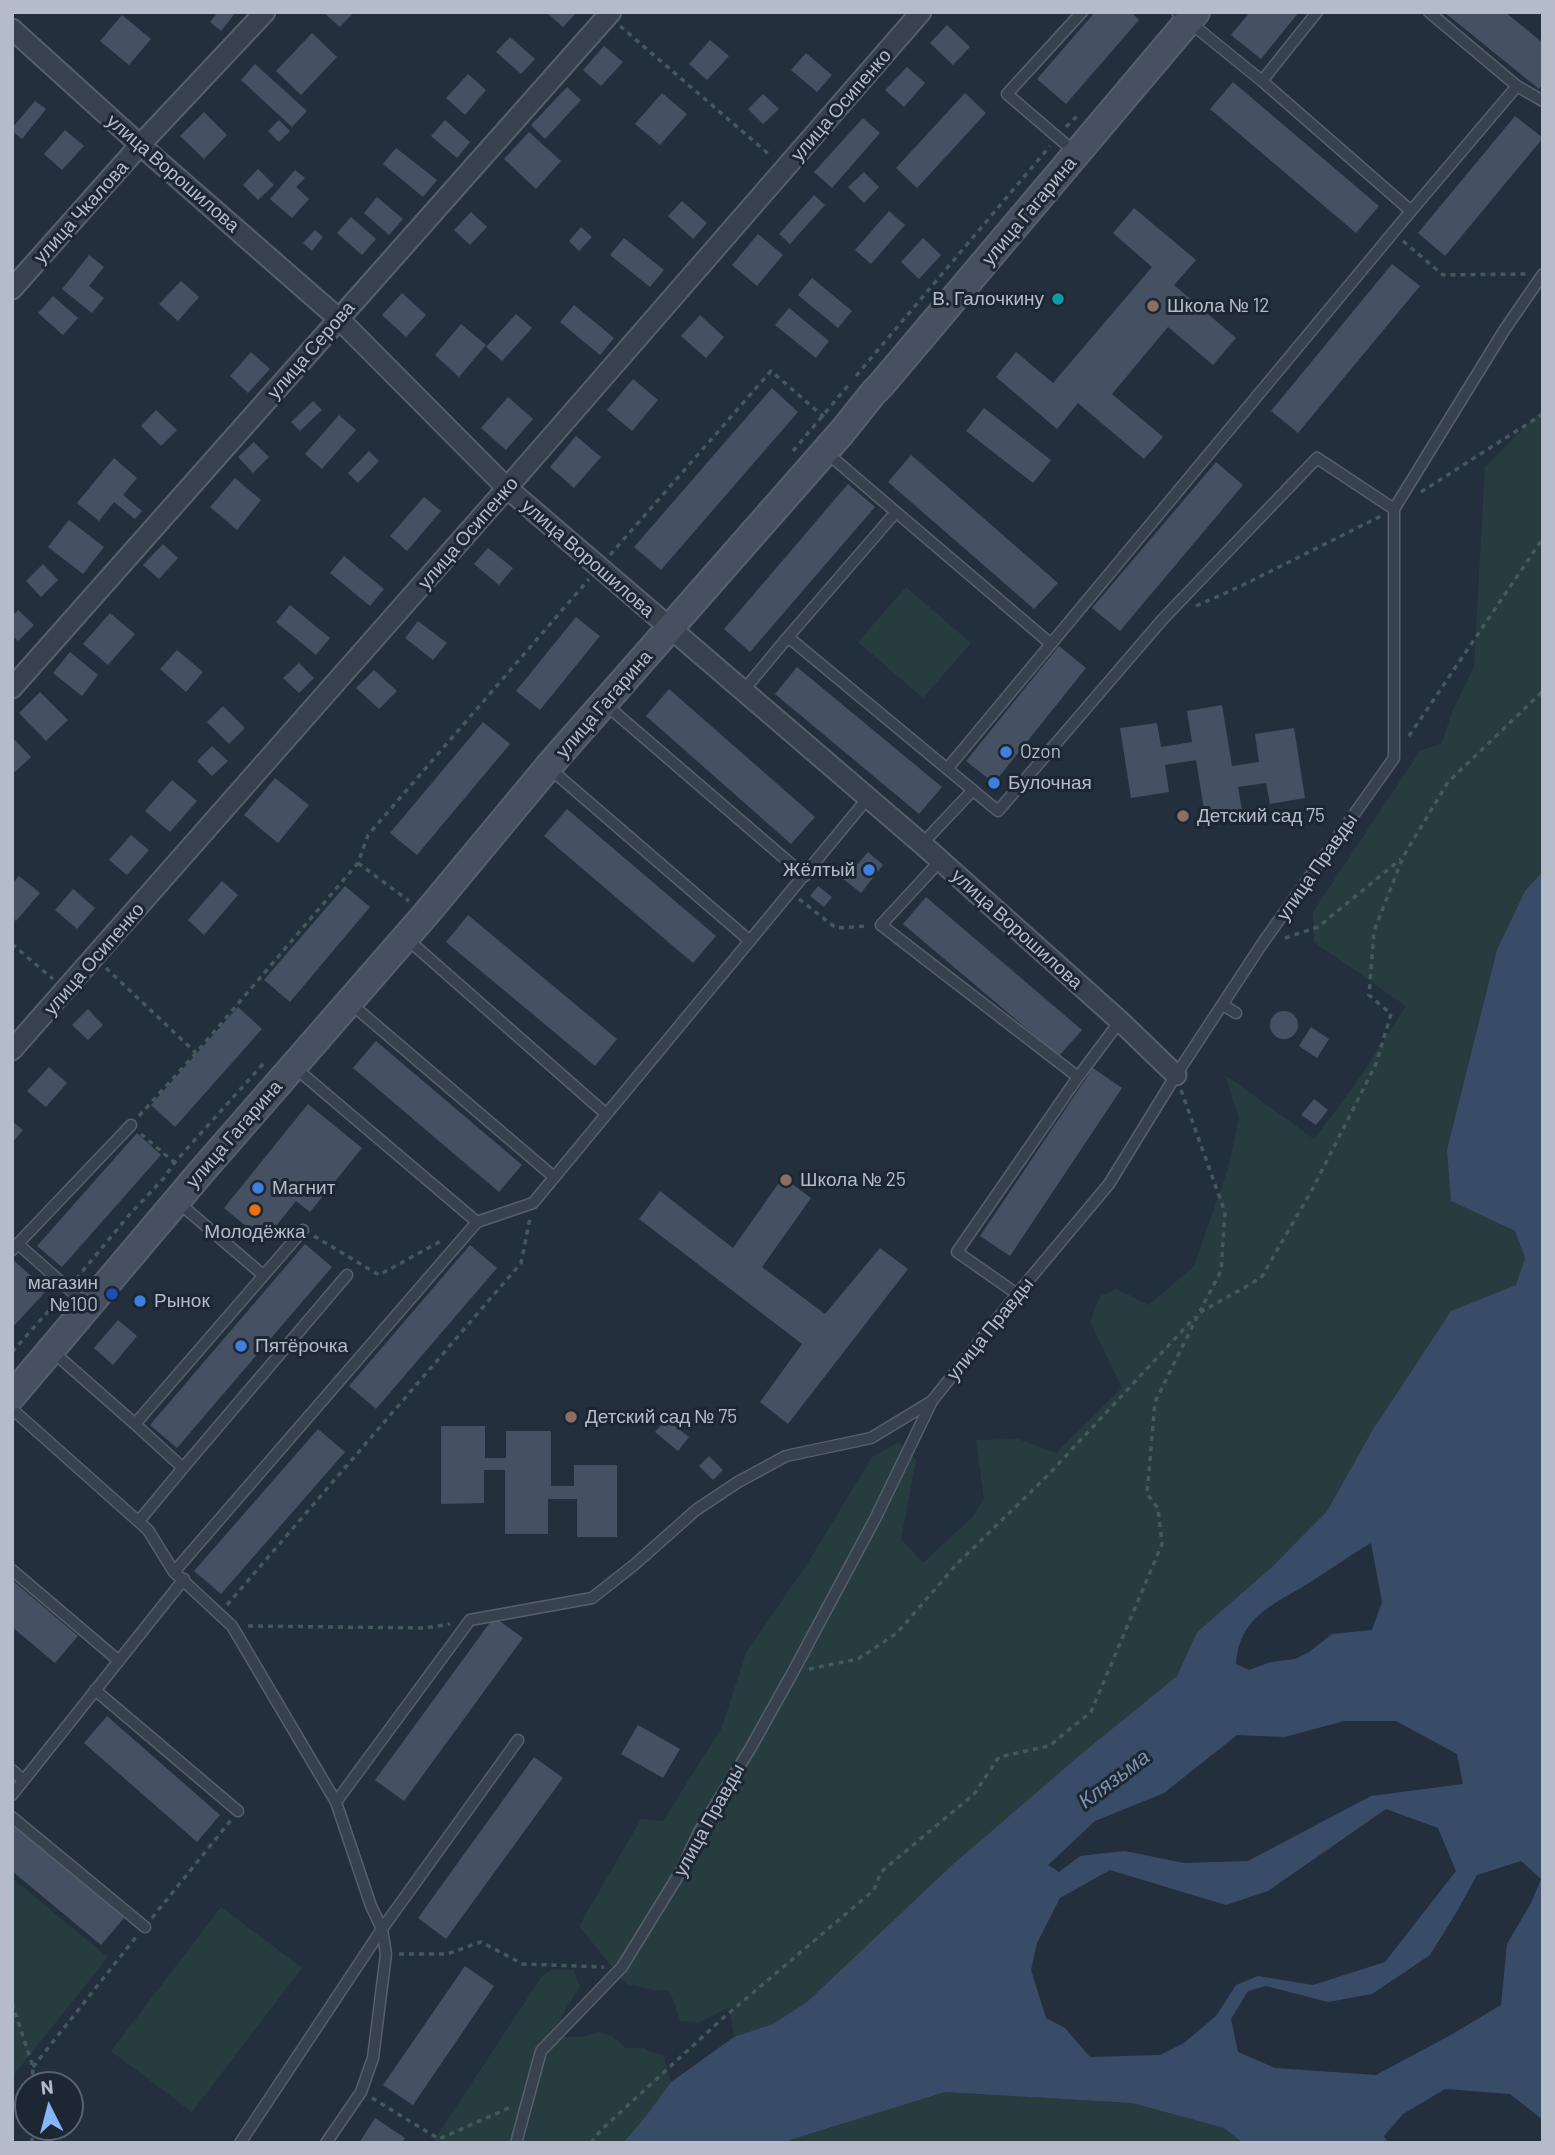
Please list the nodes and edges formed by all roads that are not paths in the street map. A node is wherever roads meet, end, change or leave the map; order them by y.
1 (265, 12) edge
2 (921, 12) edge
3 (1082, 12) edge
4 (1317, 12) edge
5 (1429, 12) edge
6 (609, 14) edge
7 (1187, 15) edge
8 (12, 29) edge
9 (1262, 81) junction
10 (1517, 86) junction
11 (1543, 101) edge
12 (140, 145) junction
13 (1077, 154) junction
14 (1411, 211) junction
15 (1543, 274) edge
16 (12, 289) edge
17 (339, 319) junction
18 (834, 441) junction
19 (507, 488) junction
20 (1394, 509) junction
21 (896, 512) junction
22 (670, 628) junction
23 (788, 637) junction
24 (1051, 644) junction
25 (12, 688) edge
26 (743, 691) junction
27 (604, 703) junction
28 (548, 767) junction
29 (947, 769) junction
30 (973, 790) junction
31 (867, 799) junction
32 (922, 844) junction
33 (940, 861) junction
34 (804, 876) junction
35 (405, 937) junction
36 (750, 941) junction
37 (350, 1003) junction
38 (1223, 1005) junction
39 (1236, 1013) dead end
40 (1120, 1021) junction
41 (12, 1051) edge
42 (292, 1066) junction
43 (1176, 1075) junction
44 (1078, 1077) junction
45 (606, 1114) junction
46 (131, 1125) road end
47 (554, 1177) junction
48 (177, 1201) junction
49 (477, 1222) junction
50 (303, 1230) road end
51 (15, 1247) edge
52 (264, 1275) junction
53 (347, 1275) dead end
54 (1017, 1294) junction
55 (88, 1306) junction
56 (51, 1350) junction
57 (12, 1396) edge
58 (932, 1401) junction
59 (12, 1409) edge
60 (135, 1424) junction
61 (184, 1468) junction
62 (139, 1521) junction
63 (12, 1570) edge
64 (174, 1572) junction
65 (184, 1579) junction
66 (119, 1661) junction
67 (95, 1690) junction
68 (518, 1740) dead end
69 (12, 1770) edge
70 (23, 1780) junction
71 (12, 1795) edge
72 (336, 1802) junction
73 (238, 1811) dead end
74 (12, 1817) edge
75 (145, 1927) dead end
76 (382, 1928) junction
77 (240, 2143) edge
78 (326, 2143) edge
79 (516, 2143) edge

1 - 12 street, улица Чкалова
2 - 19 street, улица Осипенко
3 - 13 lane
4 - 9 lane
5 - 10 lane
6 - 17 street, улица Серова
7 - 9 lane
7 - 13 main road, улица Гагарина
8 - 12 street, улица Ворошилова
9 - 14 lane
10 - 11 lane
10 - 14 lane
12 - 16 street, улица Чкалова
12 - 17 street, улица Ворошилова
13 - 18 main road, улица Гагарина
14 - 24 lane
15 - 20 lane
17 - 19 street, улица Ворошилова
17 - 25 street, улица Серова
18 - 21 lane
18 - 22 main road, улица Гагарина
19 - 22 street, улица Ворошилова
19 - 41 street, улица Осипенко
20 - 30 lane
20 - 38 lane, улица Правды
21 - 23 lane
21 - 24 lane
22 - 26 street, улица Ворошилова
22 - 27 main road, улица Гагарина
23 - 26 lane
23 - 29 lane
24 - 29 lane
26 - 31 street, улица Ворошилова
27 - 28 main road, улица Гагарина
27 - 34 lane
28 - 35 main road, улица Гагарина
28 - 36 lane
29 - 30 lane
30 - 32 lane
31 - 32 street, улица Ворошилова
31 - 34 lane
32 - 33 street, улица Ворошилова
33 - 40 street, улица Ворошилова
33 - 44 lane
34 - 36 lane
35 - 37 main road, улица Гагарина
35 - 45 lane
36 - 45 lane
37 - 42 main road, улица Гагарина
37 - 47 lane
38 - 39 lane
38 - 43 lane, улица Правды
40 - 43 street, улица Ворошилова
40 - 44 lane
42 - 48 main road, улица Гагарина
42 - 49 lane
43 - 54 lane, улица Правды
44 - 54 lane
45 - 47 lane
46 - 51 lane
47 - 49 lane
48 - 52 lane
48 - 55 main road, улица Гагарина
49 - 64 lane
50 - 52 lane
51 - 55 lane
52 - 60 lane
53 - 61 lane
54 - 58 lane, улица Правды
55 - 56 main road, улица Гагарина
56 - 57 main road, улица Гагарина
56 - 60 lane
58 - 72 lane
58 - 79 lane, улица Правды
59 - 62 lane
60 - 61 lane
61 - 62 lane
62 - 64 lane
63 - 66 lane
64 - 65 lane
65 - 66 lane
65 - 72 lane
66 - 67 lane
67 - 70 lane
67 - 73 lane
68 - 76 lane
69 - 70 lane
70 - 71 lane
72 - 76 lane
74 - 75 lane
76 - 77 lane
76 - 78 lane

